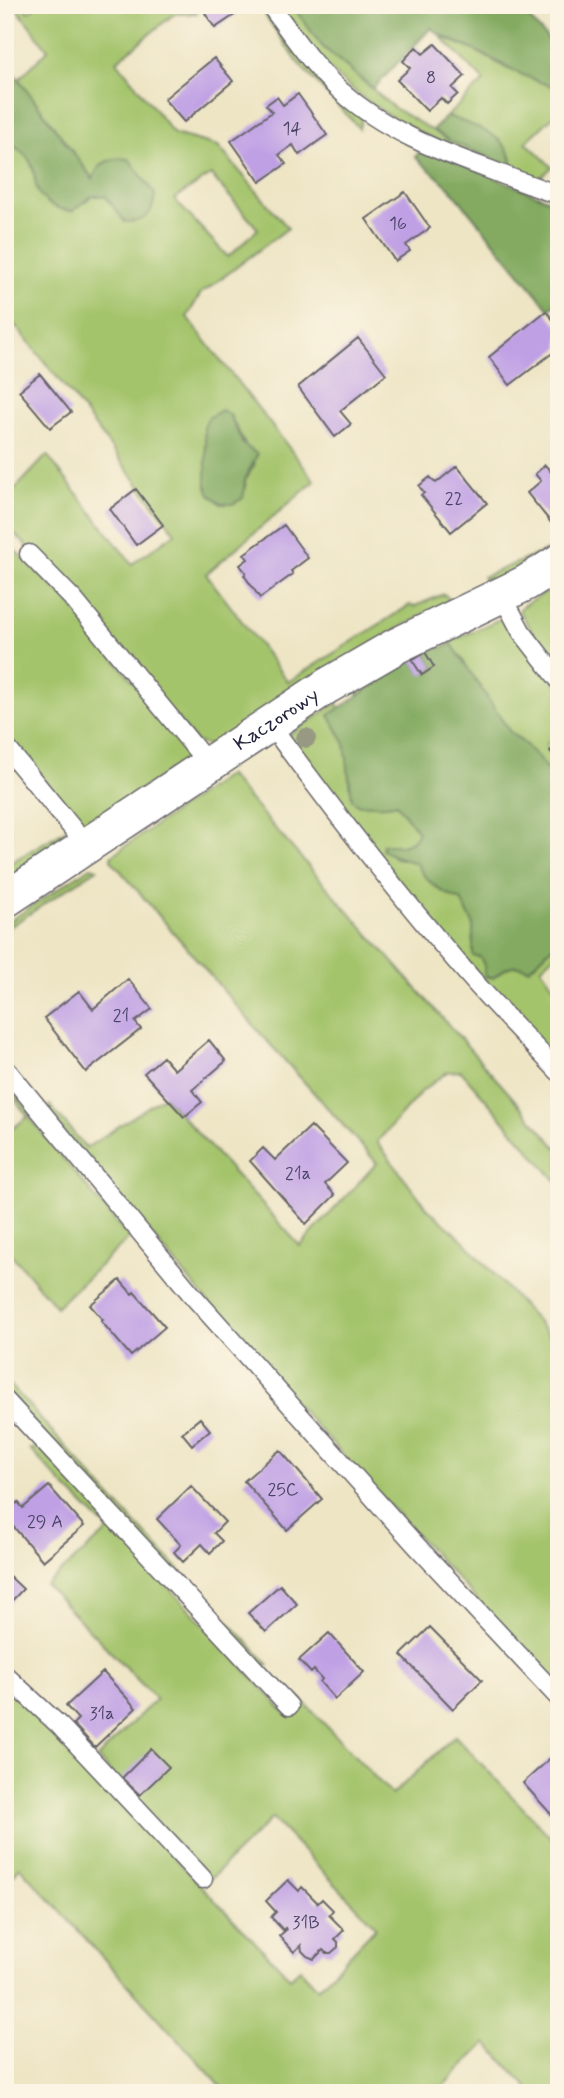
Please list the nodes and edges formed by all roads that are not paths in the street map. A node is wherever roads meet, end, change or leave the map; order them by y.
1 (270, 5) edge
2 (559, 195) edge
3 (29, 554) dead end
4 (559, 562) edge
5 (502, 595) junction
6 (559, 680) edge
7 (270, 724) junction
8 (5, 746) edge
9 (209, 765) junction
10 (87, 846) junction
11 (5, 900) edge
12 (5, 1068) edge
13 (559, 1072) edge
14 (5, 1400) edge
15 (5, 1675) edge
16 (559, 1698) edge
17 (289, 1706) dead end
18 (203, 1879) dead end

1 - 2 lane
3 - 9 lane
4 - 5 street, Kaczorowy
5 - 6 lane
5 - 7 street, Kaczorowy
7 - 9 street, Kaczorowy
7 - 13 lane
8 - 10 lane
9 - 10 street, Kaczorowy
10 - 11 street, Kaczorowy
12 - 16 lane
14 - 17 lane
15 - 18 lane

